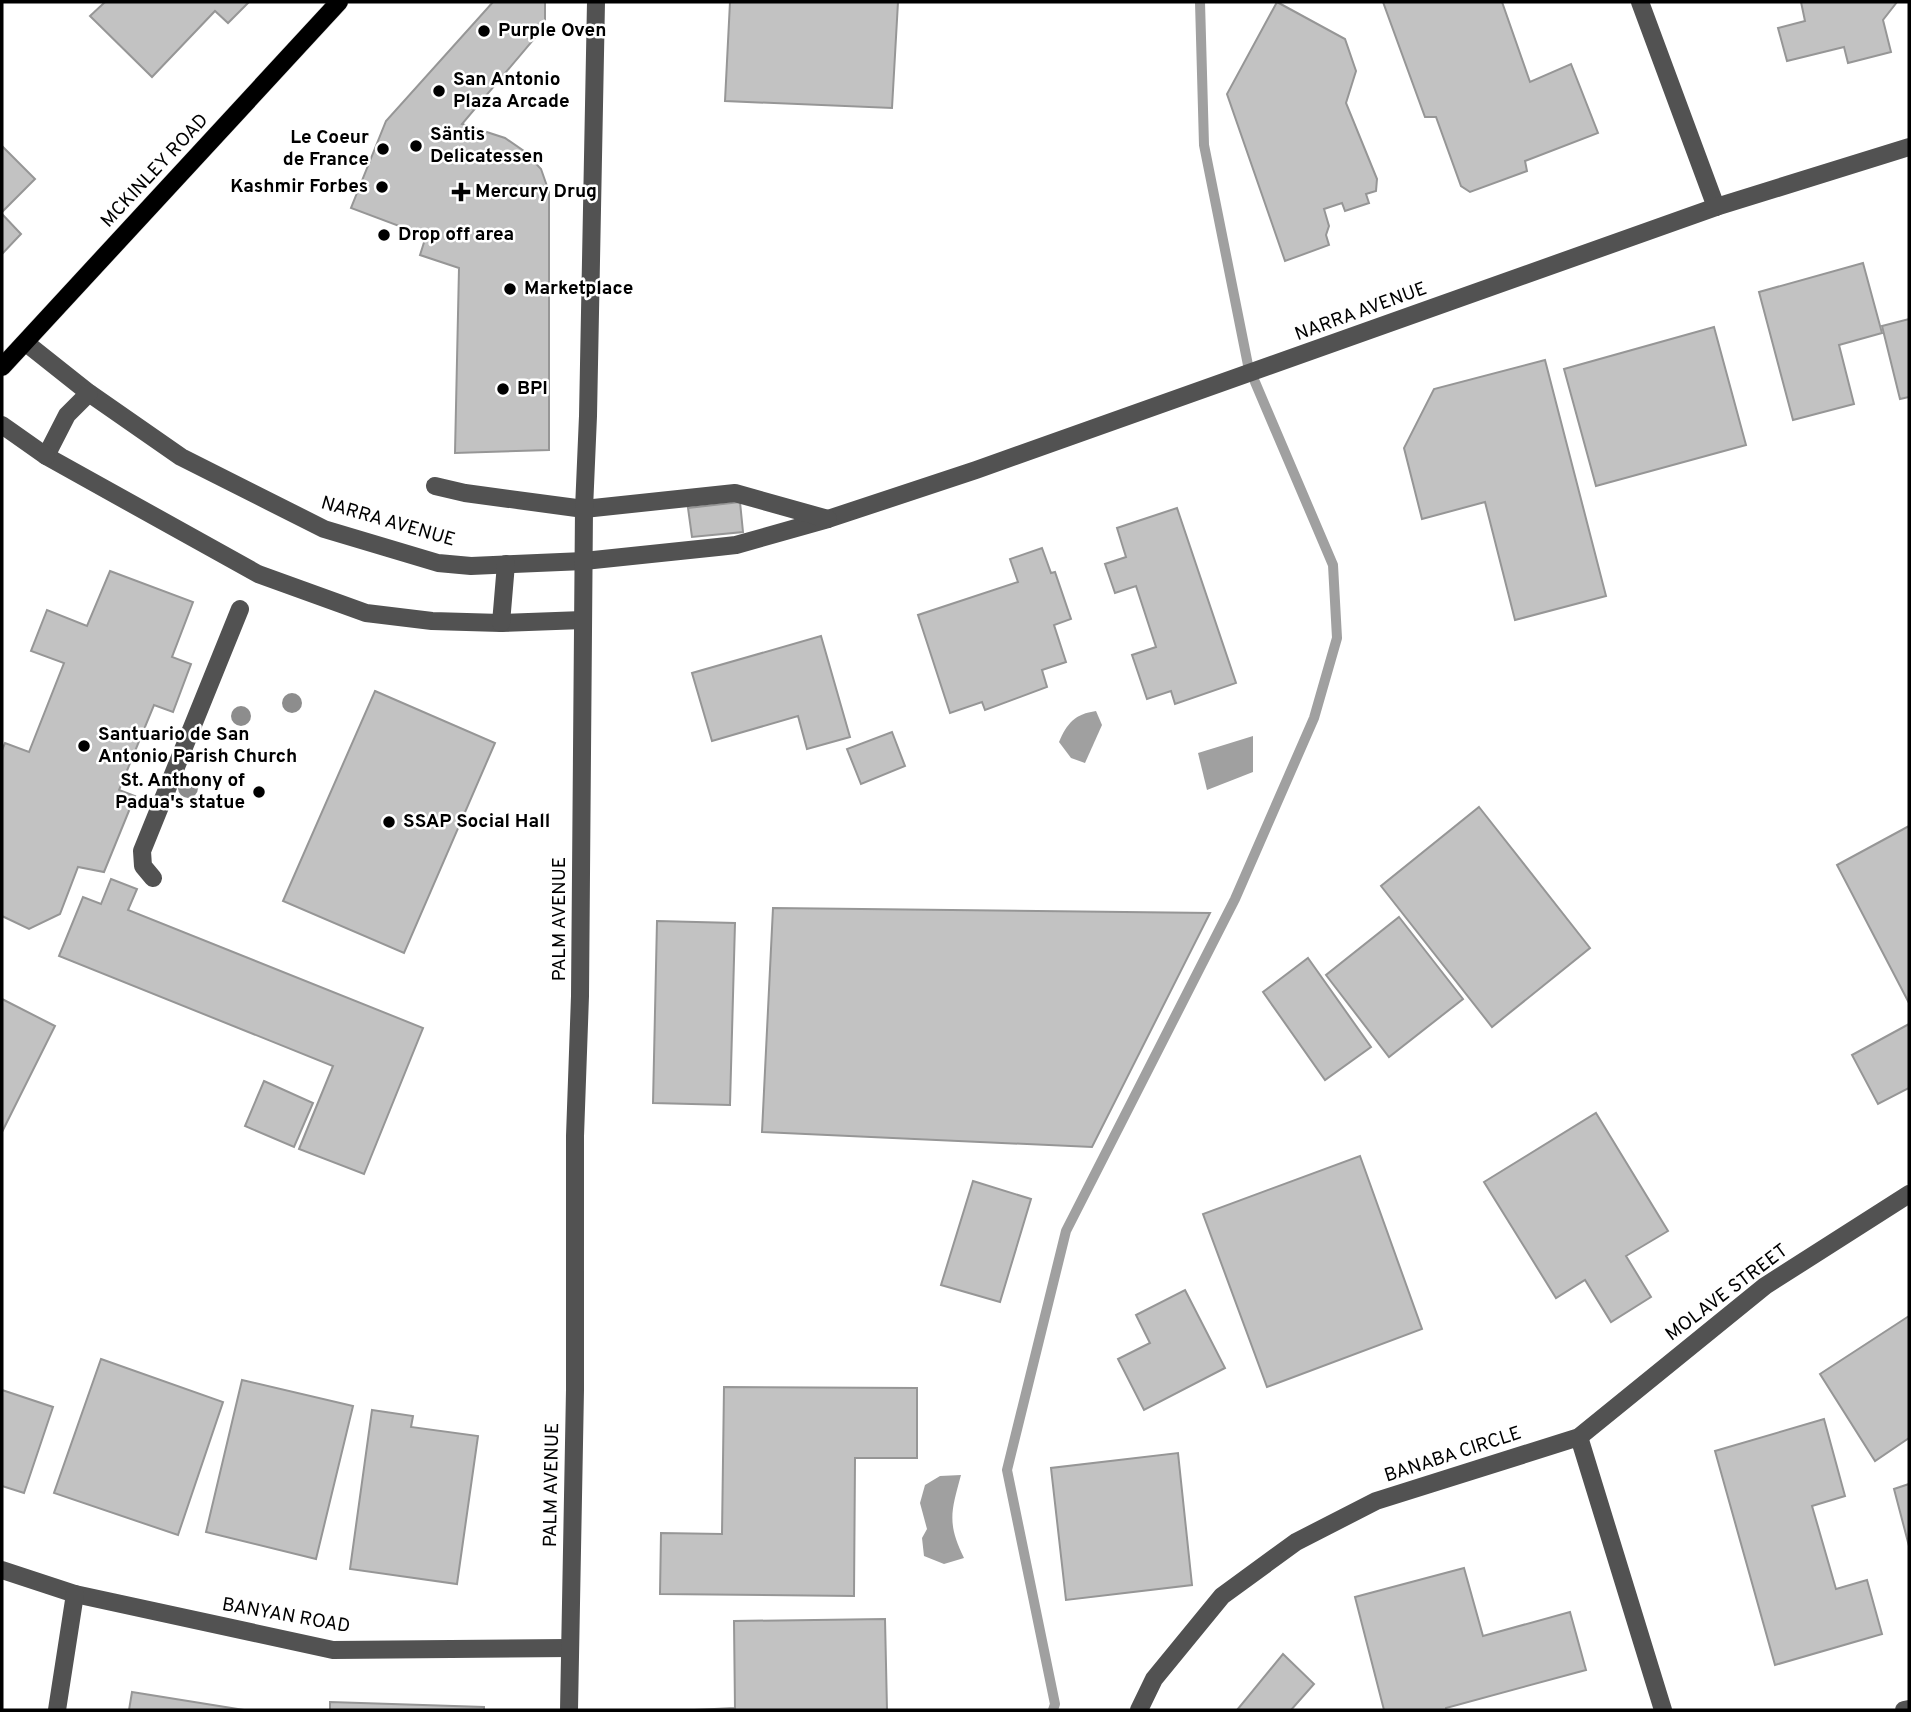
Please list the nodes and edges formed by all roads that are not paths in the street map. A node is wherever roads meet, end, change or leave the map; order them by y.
1 (339, 2) edge
2 (596, 2) edge
3 (1640, 2) edge
4 (1909, 147) edge
5 (1716, 208) junction
6 (26, 343) junction
7 (2, 367) edge
8 (89, 393) junction
9 (2, 425) edge
10 (47, 456) junction
11 (435, 486) dead end
12 (584, 509) junction
13 (828, 519) junction
14 (584, 561) junction
15 (506, 565) junction
16 (240, 609) dead end
17 (583, 620) junction
18 (501, 623) junction
19 (153, 878) dead end
20 (1909, 1194) edge
21 (1579, 1437) junction
22 (2, 1570) edge
23 (75, 1594) junction
24 (570, 1648) junction
25 (57, 1710) edge
26 (569, 1710) edge
27 (1139, 1710) edge
28 (1663, 1710) edge

1 - 6 main road, MCKINLEY ROAD
2 - 12 street, PALM AVENUE
3 - 5 street
4 - 5 street, NARRA AVENUE
5 - 13 street, NARRA AVENUE
6 - 7 main road, MCKINLEY ROAD
6 - 8 street, NARRA AVENUE
8 - 10 street
8 - 15 street, NARRA AVENUE
9 - 10 street
10 - 18 street
11 - 12 street
12 - 13 street
12 - 14 street, PALM AVENUE
13 - 14 street, NARRA AVENUE
14 - 15 street, NARRA AVENUE
14 - 17 street, PALM AVENUE
15 - 18 street
16 - 19 street
17 - 18 street
17 - 24 street, PALM AVENUE
20 - 21 street, MOLAVE STREET
21 - 27 street, BANABA CIRCLE
21 - 28 street
22 - 23 street, BANYAN ROAD
23 - 24 street, BANYAN ROAD
23 - 25 street
24 - 26 street, PALM AVENUE

